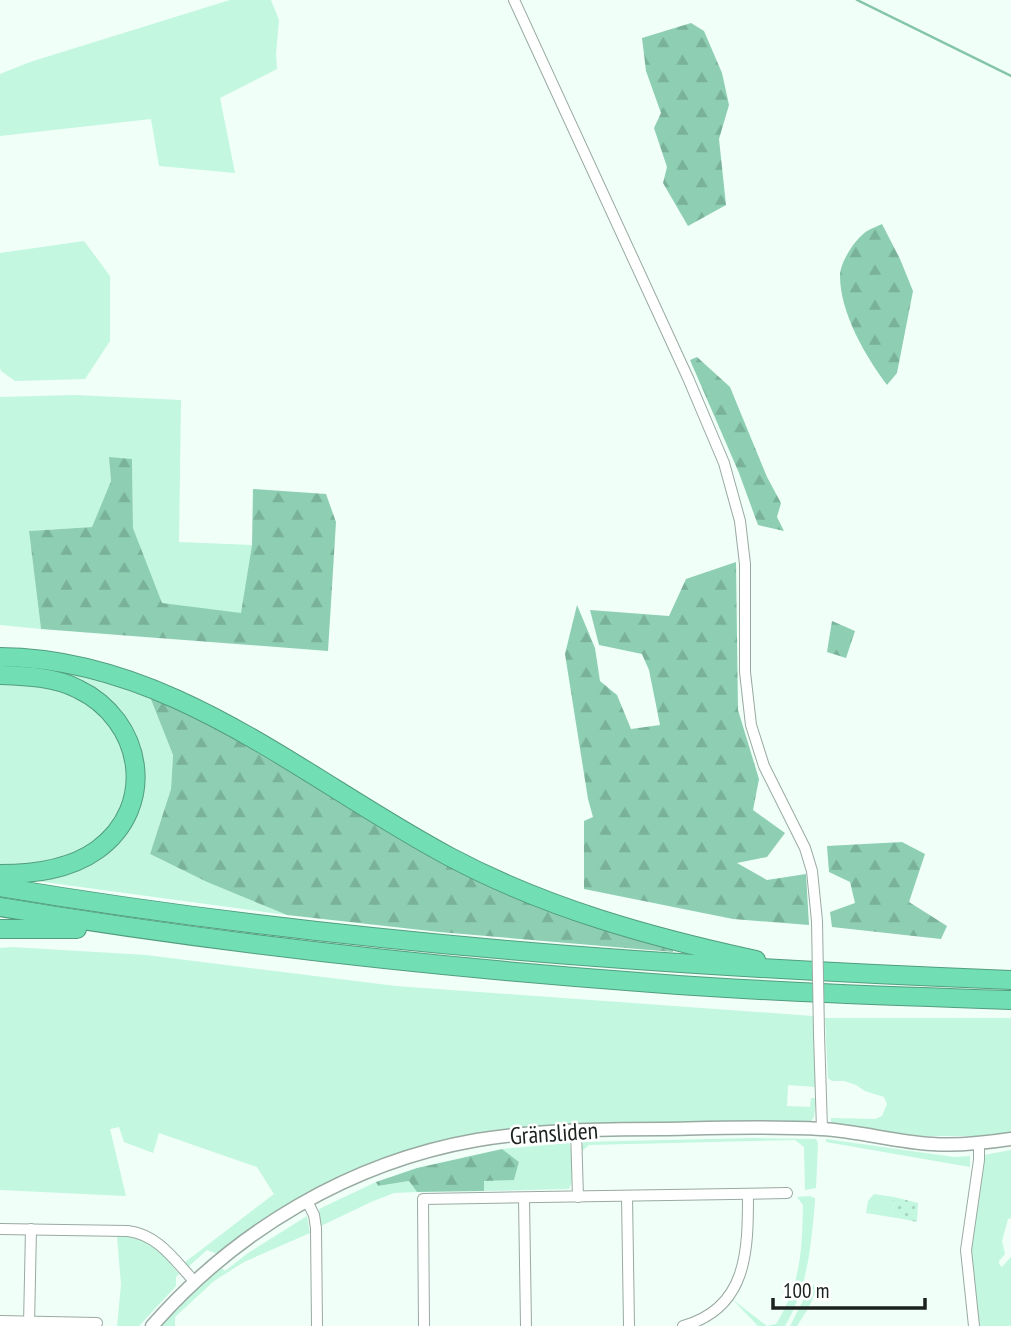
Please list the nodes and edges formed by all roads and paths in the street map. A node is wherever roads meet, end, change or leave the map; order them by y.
1 (514, 0) edge
2 (0, 657) edge
3 (0, 675) edge
4 (0, 874) edge
5 (0, 887) edge
6 (0, 907) edge
7 (0, 929) edge
8 (175, 934) junction
9 (813, 972) junction
10 (1011, 980) edge
11 (1011, 1000) edge
12 (822, 1129) junction
13 (576, 1130) junction
14 (1011, 1139) edge
15 (979, 1144) junction
16 (748, 1194) junction
17 (787, 1194) dead end
18 (627, 1196) junction
19 (578, 1197) junction
20 (524, 1198) junction
21 (307, 1201) junction
22 (0, 1229) edge
23 (31, 1229) junction
24 (195, 1282) junction
25 (0, 1321) edge
26 (97, 1323) dead end
27 (29, 1324) edge
28 (152, 1326) edge
29 (317, 1326) edge
30 (425, 1326) edge
31 (526, 1326) edge
32 (629, 1326) edge
33 (683, 1326) edge
34 (974, 1326) edge

1 - 12 street, bridge
2 - 9 highway
3 - 4 highway
5 - 9 highway
6 - 8 highway
7 - 8 highway
8 - 11 highway
9 - 10 highway
12 - 13 street, Gränsliden
12 - 15 street, Gränsliden
13 - 19 street
13 - 21 street, Gränsliden
14 - 15 street, Gränsliden
15 - 34 street
16 - 17 street
16 - 18 street
16 - 33 street
18 - 19 street
18 - 32 street
19 - 20 street
20 - 30 street
20 - 31 street
21 - 24 street, Gränsliden
21 - 29 street
22 - 23 street
23 - 24 street
23 - 27 street
24 - 28 street, Gränsliden
25 - 27 street
26 - 27 street

